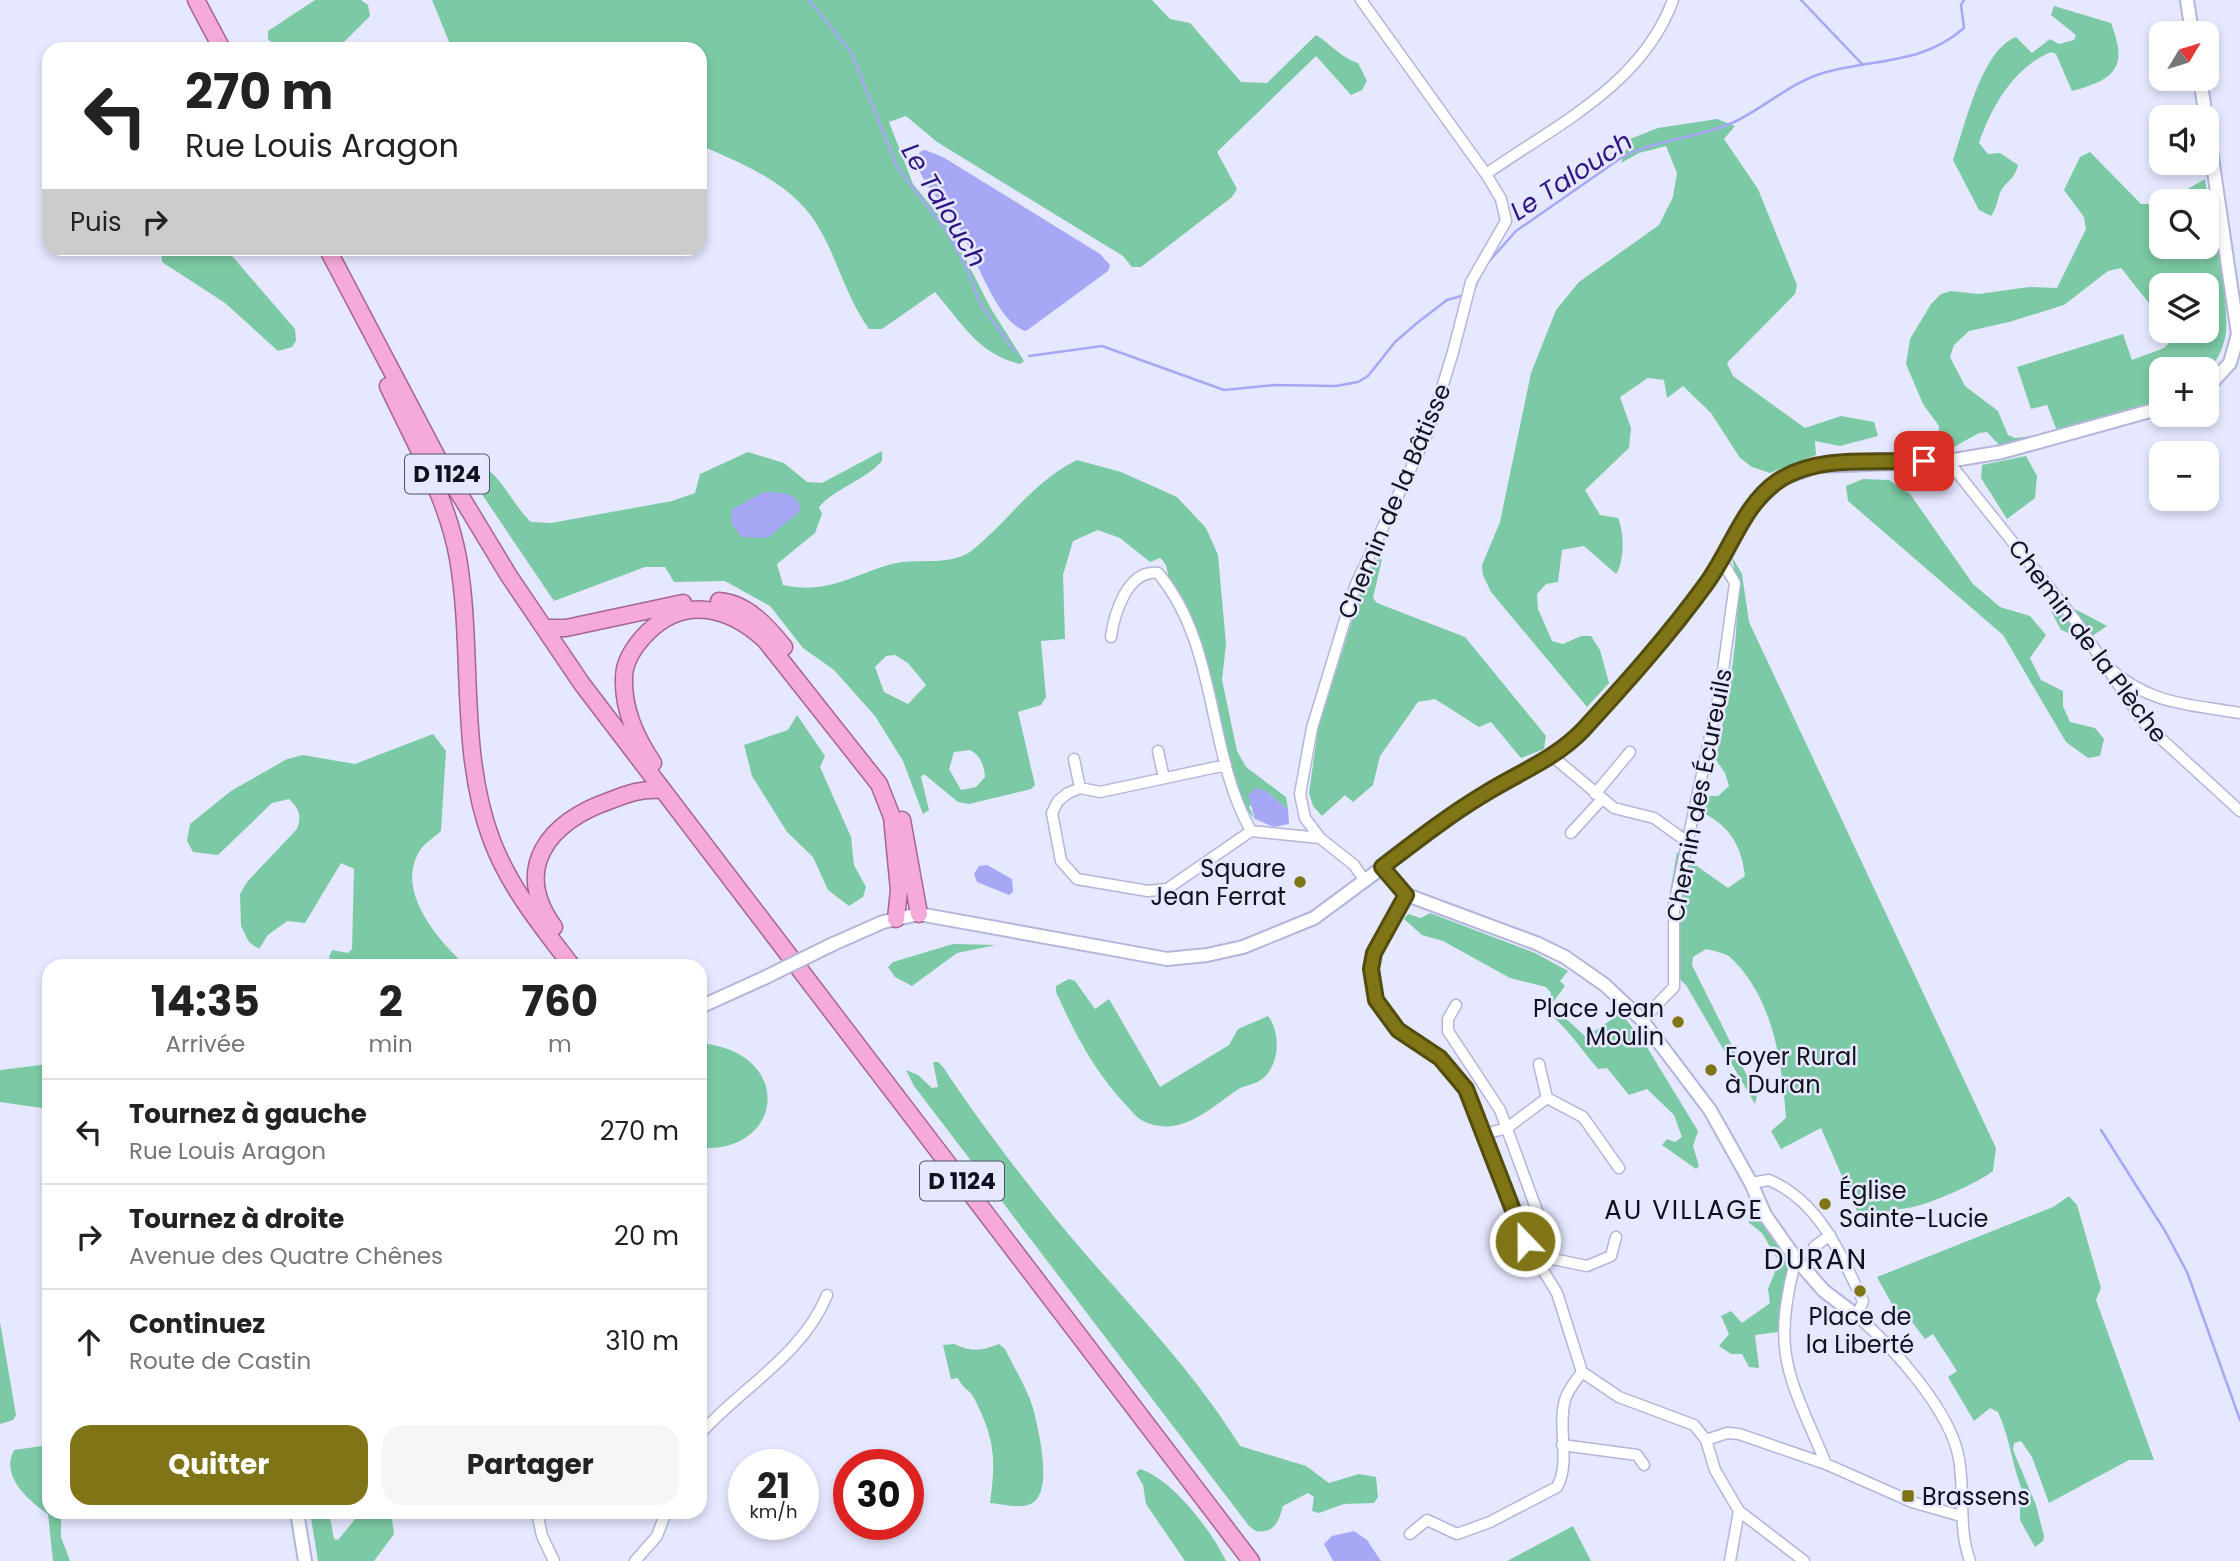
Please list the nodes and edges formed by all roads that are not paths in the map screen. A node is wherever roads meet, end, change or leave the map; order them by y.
1 (196, 0) edge
2 (1361, 0) edge
3 (1672, 0) edge
4 (2187, 0) edge
5 (2190, 21) edge
6 (218, 42) edge
7 (1486, 174) junction
8 (2215, 175) edge
9 (331, 256) edge
10 (360, 313) junction
11 (2219, 375) edge
12 (2149, 412) edge
13 (1948, 461) junction
14 (1722, 561) junction
15 (544, 628) junction
16 (1111, 637) dead end
17 (2099, 658) junction
18 (2240, 713) edge
19 (1158, 751) dead end
20 (1630, 752) dead end
21 (1552, 756) junction
22 (1074, 759) dead end
23 (1226, 765) junction
24 (1164, 778) junction
25 (1080, 788) junction
26 (667, 796) junction
27 (1599, 797) junction
28 (2240, 811) edge
29 (1251, 831) junction
30 (1571, 832) dead end
31 (1320, 838) junction
32 (1686, 841) junction
33 (1382, 867) junction
34 (1365, 881) junction
35 (1406, 895) junction
36 (919, 914) junction
37 (896, 919) junction
38 (567, 959) edge
39 (577, 959) edge
40 (707, 1004) edge
41 (1456, 1005) dead end
42 (1642, 1020) junction
43 (1539, 1064) dead end
44 (1547, 1098) junction
45 (1507, 1128) junction
46 (1485, 1134) junction
47 (1619, 1168) dead end
48 (1751, 1184) junction
49 (1830, 1235) junction
50 (1616, 1237) dead end
51 (1814, 1247) dead end
52 (1548, 1258) junction
53 (1796, 1259) junction
54 (1540, 1266) junction
55 (827, 1295) dead end
56 (1857, 1316) junction
57 (1582, 1372) junction
58 (707, 1428) edge
59 (1706, 1440) junction
60 (1562, 1445) junction
61 (1826, 1464) junction
62 (1644, 1465) dead end
63 (1739, 1511) junction
64 (1961, 1516) junction
65 (298, 1519) edge
66 (538, 1519) edge
67 (663, 1519) edge
68 (1410, 1534) dead end
69 (306, 1561) edge
70 (554, 1561) edge
71 (635, 1561) edge
72 (1251, 1561) edge
73 (1730, 1561) edge
74 (1804, 1561) edge
75 (1970, 1561) edge

1 - 6 highway
2 - 7 street, Chemin de la Bâtisse
3 - 7 street
4 - 5 street
7 - 31 street, Chemin de la Bâtisse
8 - 11 street
9 - 10 highway, D 1124
10 - 15 highway, D 1124
10 - 38 highway
12 - 13 street
13 - 14 street
13 - 17 street, Chemin de la Plèche
14 - 21 street
14 - 32 street, Chemin des Écureuils
15 - 26 highway, D 1124
15 - 36 highway
16 - 23 street
17 - 18 street
17 - 28 street, Chemin de la Plèche
19 - 24 street
20 - 27 street
21 - 27 street
21 - 33 street
22 - 25 street
23 - 24 street
23 - 29 street
24 - 25 street
25 - 29 street
26 - 37 highway
26 - 39 highway
26 - 72 highway, D 1124
27 - 30 street
27 - 32 street
29 - 31 street
31 - 34 street
32 - 42 street, Chemin des Écureuils
33 - 34 street
33 - 35 street
34 - 36 street
35 - 42 street
35 - 46 street
36 - 37 street
37 - 40 street, bridge
41 - 45 street
42 - 48 street
43 - 44 street
44 - 45 street
44 - 47 street
45 - 46 street
45 - 52 street
46 - 54 street
48 - 49 street
48 - 53 street
49 - 51 street
49 - 56 street
50 - 52 street
52 - 54 street
53 - 56 street
53 - 61 street
54 - 57 street
55 - 58 street
56 - 64 street
57 - 59 street
57 - 60 street
59 - 61 street
59 - 63 street
60 - 62 street
60 - 68 street
61 - 64 street
63 - 73 street
63 - 74 street
64 - 75 street
65 - 69 street
66 - 70 street
67 - 71 street

